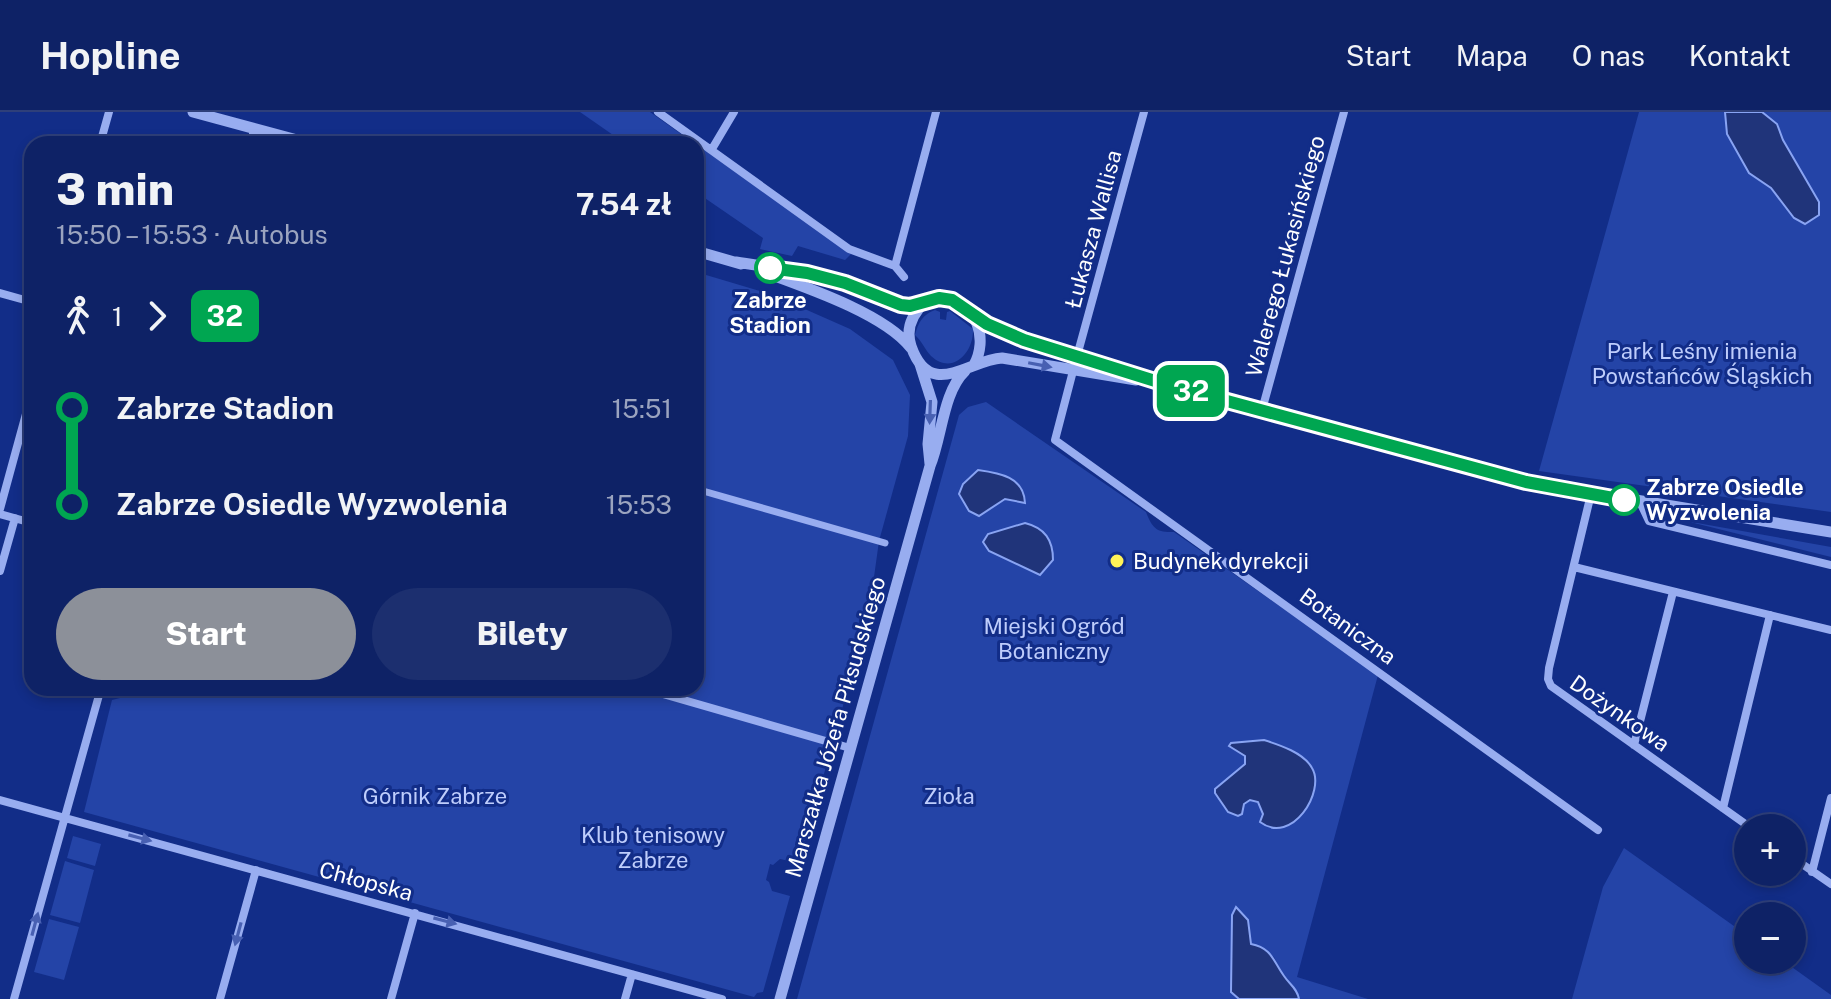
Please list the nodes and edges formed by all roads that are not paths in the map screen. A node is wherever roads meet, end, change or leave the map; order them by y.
1 (109, 112) edge
2 (658, 112) edge
3 (734, 112) edge
4 (936, 112) edge
5 (1144, 112) edge
6 (1344, 112) edge
7 (197, 113) edge
8 (254, 129) junction
9 (102, 136) edge
10 (253, 136) edge
11 (281, 136) edge
12 (693, 136) edge
13 (704, 144) edge
14 (712, 149) junction
15 (704, 253) edge
16 (736, 262) junction
17 (895, 266) junction
18 (904, 277) dead end
19 (0, 293) edge
20 (24, 300) edge
21 (926, 301) junction
22 (969, 312) junction
23 (1077, 356) junction
24 (917, 358) junction
25 (969, 369) junction
26 (1073, 371) junction
27 (1168, 385) junction
28 (1262, 410) junction
29 (24, 422) edge
30 (930, 466) junction
31 (704, 491) edge
32 (1591, 494) junction
33 (1640, 502) junction
34 (0, 512) edge
35 (15, 518) junction
36 (24, 521) edge
37 (1831, 532) edge
38 (885, 543) dead end
39 (1831, 565) edge
40 (1574, 567) junction
41 (0, 571) edge
42 (1673, 592) junction
43 (1770, 615) junction
44 (1831, 630) edge
45 (99, 696) edge
46 (670, 696) edge
47 (1634, 745) junction
48 (850, 748) junction
49 (1831, 798) edge
50 (0, 800) edge
51 (1723, 808) junction
52 (1734, 816) edge
53 (65, 817) junction
54 (1598, 830) dead end
55 (1806, 868) edge
56 (256, 870) junction
57 (1812, 872) junction
58 (1831, 884) edge
59 (415, 913) junction
60 (632, 974) junction
61 (14, 999) edge
62 (220, 999) edge
63 (391, 999) edge
64 (625, 999) edge
65 (722, 999) edge
66 (780, 999) edge

1 - 9 street
2 - 12 street
3 - 14 street
4 - 17 street
5 - 23 street, Łukasza Wallisa
6 - 28 street, Walerego Łukasińskiego
7 - 8 street
8 - 10 street
8 - 11 street
13 - 14 street
14 - 17 street
15 - 16 street
16 - 21 street
16 - 24 street
17 - 18 street
19 - 20 street
21 - 22 street
21 - 24 street
22 - 23 street
22 - 25 street
23 - 27 street
24 - 25 street
24 -> 30 street, Marszałka Józefa Piłsudskiego
25 -> 26 street
25 - 30 street, Marszałka Józefa Piłsudskiego
26 - 27 street
26 - 54 street, Botaniczna
27 - 28 street
28 - 32 street
29 - 34 street
30 - 48 street, Marszałka Józefa Piłsudskiego
31 - 38 street
32 - 33 street
32 - 40 street, Dożynkowa
33 - 37 street
33 - 39 street
34 - 35 street
35 - 36 street
35 - 41 street
40 - 42 street
40 - 47 street, Dożynkowa
42 - 43 street
42 - 47 street
43 - 44 street
43 - 51 street
45 - 53 street
46 - 48 street
47 - 51 street, Dożynkowa
48 - 66 street, Marszałka Józefa Piłsudskiego
49 - 57 street
50 - 53 street, Chłopska
51 - 52 street, Dożynkowa
53 -> 56 street, Chłopska
61 -> 53 street
55 - 57 street
56 - 59 street, Chłopska
56 -> 62 street
57 - 58 street
59 -> 60 street, Chłopska
59 - 63 street
60 - 64 street
60 - 65 street, Chłopska

